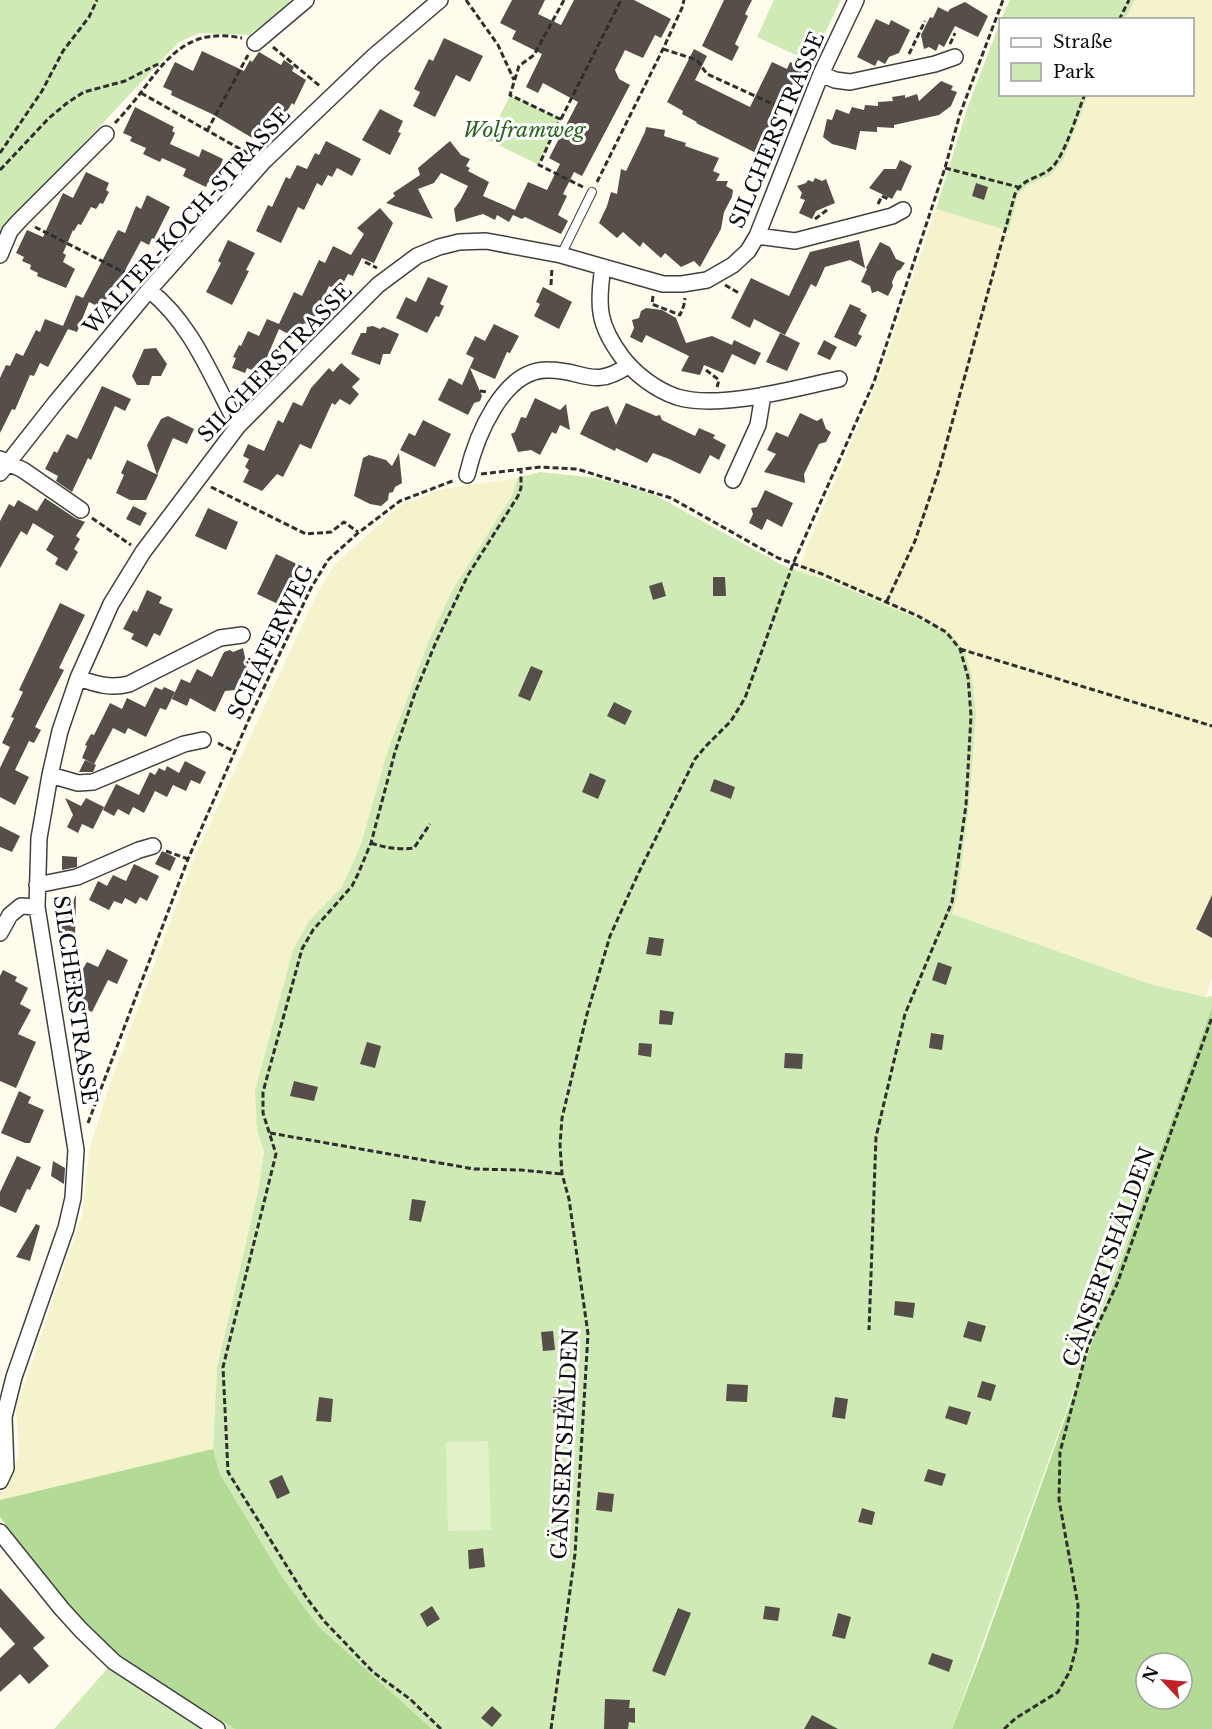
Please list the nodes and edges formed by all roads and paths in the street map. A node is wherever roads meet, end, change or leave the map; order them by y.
1 (97, 0) edge
2 (306, 0) edge
3 (440, 0) edge
4 (466, 0) edge
5 (564, 0) edge
6 (621, 0) edge
7 (684, 0) edge
8 (856, 0) edge
9 (1003, 0) edge
10 (1129, 0) edge
11 (1120, 18) edge
12 (925, 21) dead end
13 (258, 40) junction
14 (663, 49) junction
15 (956, 57) dead end
16 (162, 64) junction
17 (901, 72) junction
18 (821, 74) junction
19 (514, 80) junction
20 (141, 93) junction
21 (332, 95) junction
22 (1084, 96) edge
23 (804, 118) junction
24 (560, 119) junction
25 (207, 131) junction
26 (106, 134) joint
27 (0, 153) edge
28 (264, 161) junction
29 (945, 168) junction
30 (0, 170) edge
31 (1018, 187) junction
32 (592, 192) junction
33 (827, 210) dead end
34 (903, 210) dead end
35 (20, 219) junction
36 (813, 221) dead end
37 (757, 236) junction
38 (0, 255) edge
39 (561, 255) junction
40 (603, 267) junction
41 (550, 273) dead end
42 (655, 282) junction
43 (551, 285) dead end
44 (726, 287) dead end
45 (150, 288) junction
46 (739, 293) dead end
47 (680, 315) dead end
48 (629, 365) junction
49 (706, 370) dead end
50 (839, 379) dead end
51 (763, 395) junction
52 (714, 400) junction
53 (238, 426) junction
54 (3, 464) edge
55 (521, 471) junction
56 (467, 475) junction
57 (196, 480) junction
58 (733, 480) dead end
59 (81, 510) joint
60 (358, 533) junction
61 (143, 552) junction
62 (793, 564) junction
63 (887, 601) junction
64 (242, 635) dead end
65 (960, 649) junction
66 (78, 678) junction
67 (1212, 726) edge
68 (203, 740) joint
69 (235, 752) junction
70 (50, 775) junction
71 (430, 824) dead end
72 (371, 843) junction
73 (153, 846) joint
74 (188, 860) junction
75 (37, 885) junction
76 (37, 907) junction
77 (0, 933) edge
78 (1212, 1017) edge
79 (270, 1133) junction
80 (76, 1150) junction
81 (562, 1174) junction
82 (869, 1330) dead end
83 (0, 1481) edge
84 (0, 1532) edge
85 (217, 1729) edge
86 (441, 1729) edge
87 (551, 1729) edge
88 (1004, 1729) edge

1 - 27 path
2 - 13 street
3 - 21 street, WALTER-KOCH-STRASSE
4 - 19 path
5 - 19 path
6 - 24 path
7 - 14 path
8 - 18 street, SILCHERSTRASSE
9 - 29 path, GÄNSERTSHÄLDEN
10 - 11 path
12 - 17 path
13 - 16 path
13 - 21 path
13 - 25 path
14 - 23 path
14 - 32 path
15 - 17 street
16 - 20 path
16 - 30 path
17 - 18 street
18 - 23 street, SILCHERSTRASSE
19 - 24 path
20 - 25 path
20 - 26 path
21 - 28 street, WALTER-KOCH-STRASSE
22 - 31 path
23 - 37 street, SILCHERSTRASSE
24 - 32 path
25 - 28 path
26 - 35 street
28 - 45 street, WALTER-KOCH-STRASSE
29 - 31 path
29 - 62 path, GÄNSERTSHÄLDEN
31 - 63 path
32 - 39 lane
33 - 36 path
34 - 37 street
35 - 38 street
35 - 45 path
37 - 42 street, SILCHERSTRASSE
39 - 40 street, SILCHERSTRASSE
39 - 53 street, SILCHERSTRASSE
40 - 42 street, SILCHERSTRASSE
40 - 48 street
41 - 43 path
42 - 47 path
44 - 46 path
45 - 53 street
45 - 54 street, WALTER-KOCH-STRASSE
48 - 52 street
48 - 56 street
49 - 52 path
50 - 51 street
51 - 52 street
51 - 58 street
53 - 57 street, SILCHERSTRASSE
54 - 59 street
55 - 56 path, SCHÄFERWEG
55 - 62 path, SCHÄFERWEG
55 - 72 path
56 - 60 path, SCHÄFERWEG
57 - 60 path
57 - 61 street, SILCHERSTRASSE
59 - 61 path
60 - 69 path, SCHÄFERWEG
61 - 66 street, SILCHERSTRASSE
62 - 63 path, SCHÄFERWEG
62 - 81 path, GÄNSERTSHÄLDEN
63 - 65 path
64 - 66 street
65 - 67 path
65 - 82 path
66 - 70 street, SILCHERSTRASSE
68 - 69 path
68 - 70 street
69 - 74 path, SCHÄFERWEG
70 - 75 street, SILCHERSTRASSE
71 - 72 path
72 - 79 path
73 - 74 path
73 - 75 street
74 - 80 path, SCHÄFERWEG
75 - 76 street, SILCHERSTRASSE
76 - 77 street
76 - 80 street, SILCHERSTRASSE
78 - 88 path, GÄNSERTSHÄLDEN
79 - 81 path
79 - 86 path
80 - 83 street, SILCHERSTRASSE
81 - 87 path, GÄNSERTSHÄLDEN
84 - 85 street

